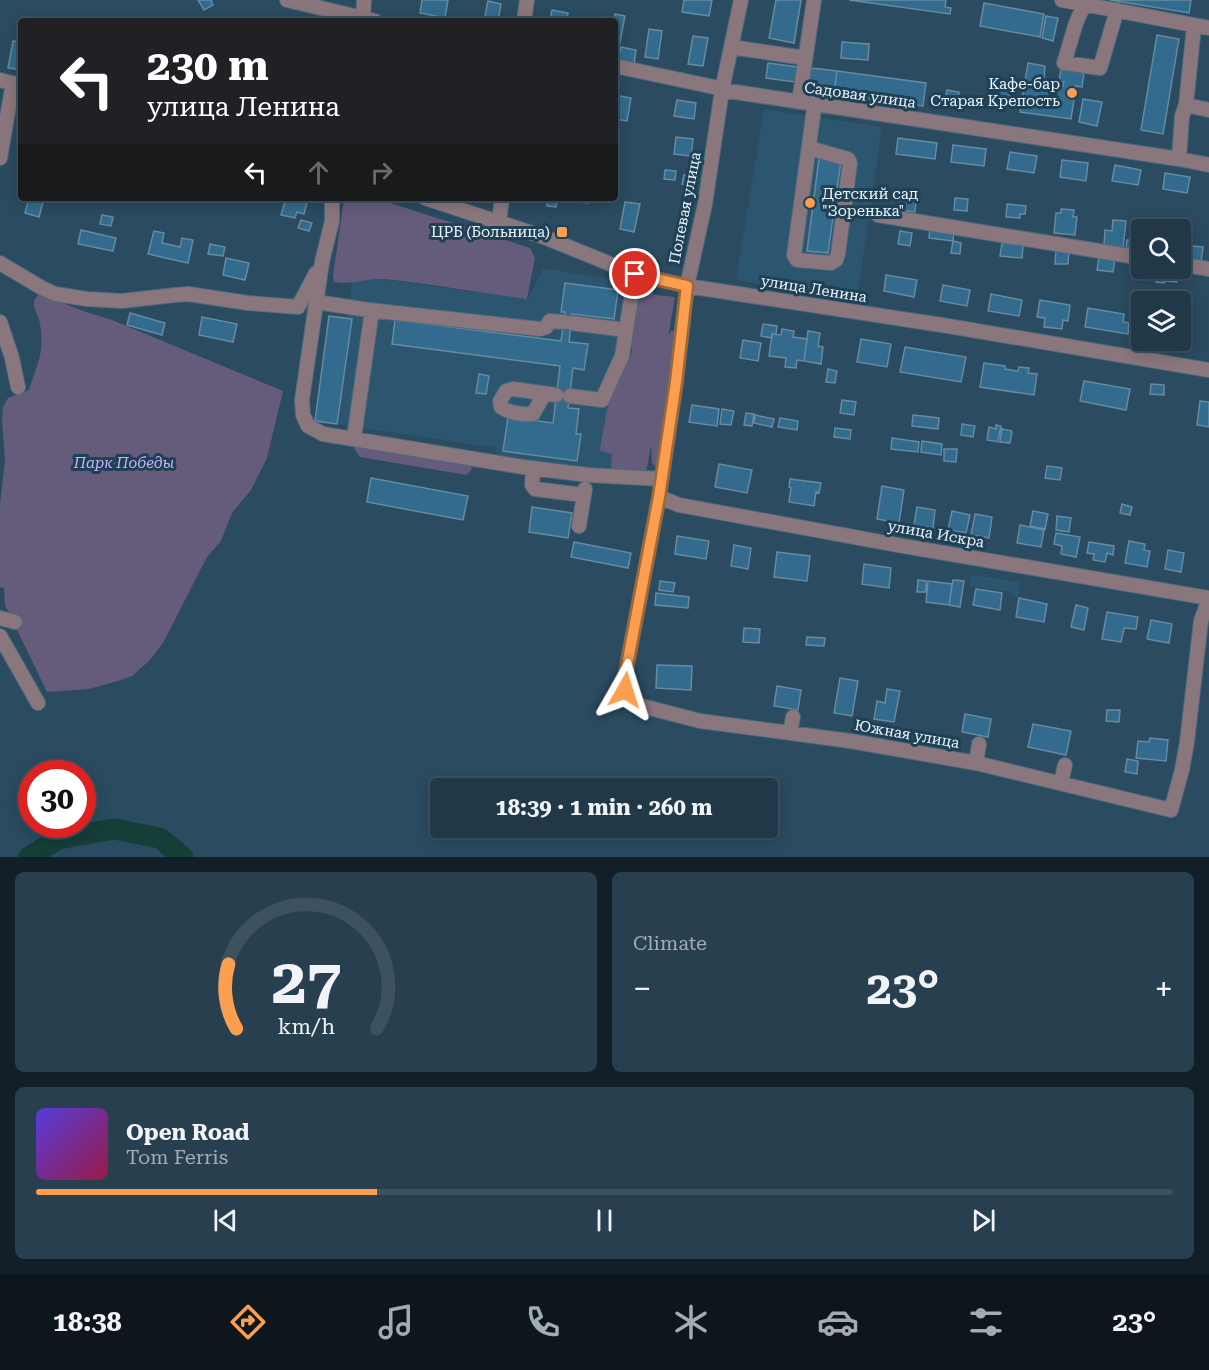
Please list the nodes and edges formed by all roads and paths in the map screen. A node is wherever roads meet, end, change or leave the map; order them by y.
1 (287, 0) edge
2 (364, 0) edge
3 (527, 0) edge
4 (741, 0) edge
5 (814, 0) edge
6 (1062, 0) edge
7 (1085, 2) edge
8 (1117, 10) junction
9 (361, 18) edge
10 (368, 18) edge
11 (524, 18) edge
12 (1194, 26) junction
13 (1209, 28) edge
14 (731, 47) junction
15 (805, 58) junction
16 (618, 67) edge
17 (11, 83) edge
18 (722, 90) junction
19 (799, 102) junction
20 (815, 105) junction
21 (1186, 105) junction
22 (1209, 110) edge
23 (809, 148) junction
24 (0, 158) edge
25 (1179, 159) junction
26 (1209, 165) edge
27 (332, 201) edge
28 (434, 201) edge
29 (502, 201) edge
30 (878, 214) dead end
31 (499, 222) junction
32 (1131, 256) edge
33 (322, 262) junction
34 (0, 263) edge
35 (1191, 266) edge
36 (1209, 269) edge
37 (635, 274) junction
38 (687, 286) junction
39 (316, 302) junction
40 (372, 310) junction
41 (0, 322) edge
42 (626, 330) junction
43 (1209, 370) edge
44 (18, 387) dead end
45 (558, 395) dead end
46 (352, 438) junction
47 (533, 468) junction
48 (588, 475) junction
49 (662, 479) junction
50 (583, 495) junction
51 (659, 497) junction
52 (579, 526) dead end
53 (1209, 598) edge
54 (0, 618) edge
55 (15, 622) dead end
56 (0, 636) edge
57 (38, 703) dead end
58 (634, 704) joint
59 (793, 717) dead end
60 (790, 733) junction
61 (979, 744) dead end
62 (975, 763) junction
63 (1065, 765) dead end
64 (1061, 783) junction

1 - 9 street
2 - 10 street
3 - 11 street
4 - 14 street, Полевая улица
5 - 15 street
6 - 7 street
7 - 8 street
7 - 8 street
8 - 12 street
12 - 13 street
12 - 21 street
14 - 15 street
14 - 18 street, Полевая улица
15 - 19 street
16 - 18 street, Садовая улица
17 - 24 street
18 - 19 street, Садовая улица
18 - 38 street, Полевая улица
19 - 20 street, Садовая улица
20 - 23 street
20 - 25 street, Садовая улица
21 - 22 street
21 - 25 street
23 - 23 street
25 - 26 street, Садовая улица
27 - 33 street
28 - 31 street, улица Ленина
29 - 31 street
30 - 32 street
31 - 37 street, улица Ленина
33 - 34 street
33 - 39 street
35 - 36 street
37 - 38 street, улица Ленина
37 - 42 street
38 - 43 street, улица Ленина
38 - 49 street, Полевая улица
39 - 40 street
39 - 46 street
40 - 42 street
40 - 46 street
41 - 44 street
42 - 45 street
46 - 47 street
47 - 48 street
47 - 50 street
48 - 49 street
48 - 50 street
49 - 51 street, Полевая улица
50 - 52 street
51 - 53 street, улица Искра
51 - 58 street, Полевая улица
53 - 64 street, Южная улица
54 - 55 street
56 - 57 street
58 - 60 street, Южная улица
59 - 60 street
60 - 62 street, Южная улица
61 - 62 street
62 - 64 street, Южная улица
63 - 64 street

